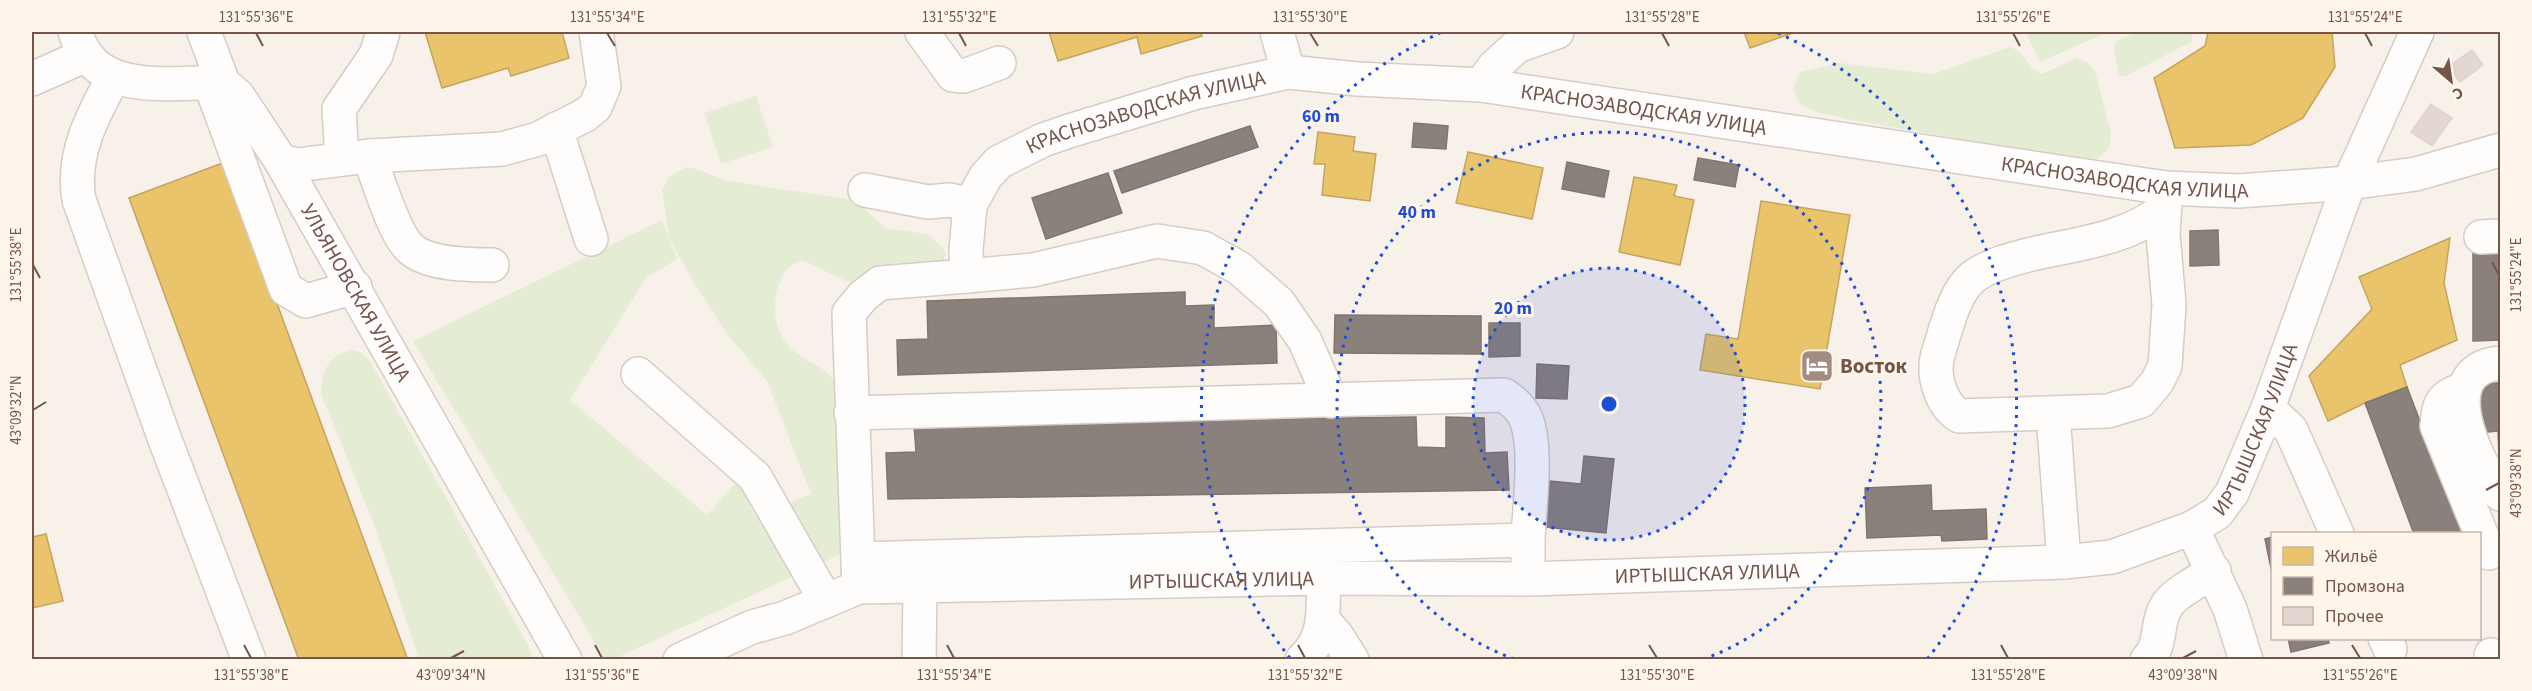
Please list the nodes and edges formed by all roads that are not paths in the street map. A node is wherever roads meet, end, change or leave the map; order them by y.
1 (204, 32) edge
2 (383, 32) edge
3 (596, 32) edge
4 (922, 32) edge
5 (1277, 32) edge
6 (1557, 32) edge
7 (2417, 32) edge
8 (80, 43) edge
9 (999, 63) dead end
10 (1288, 72) junction
11 (114, 76) junction
12 (32, 79) edge
13 (216, 83) junction
14 (1481, 85) junction
15 (556, 129) junction
16 (2500, 150) edge
17 (355, 157) junction
18 (282, 160) junction
19 (2349, 183) junction
20 (865, 190) dead end
21 (2165, 198) junction
22 (970, 205) junction
23 (591, 239) dead end
24 (492, 265) dead end
25 (967, 276) junction
26 (355, 287) junction
27 (2500, 363) edge
28 (638, 374) dead end
29 (2463, 390) junction
30 (1331, 401) junction
31 (2268, 408) junction
32 (851, 413) junction
33 (2053, 414) junction
34 (2500, 494) edge
35 (2192, 528) junction
36 (2336, 532) edge
37 (2480, 532) edge
38 (2481, 533) edge
39 (1528, 540) junction
40 (2489, 553) dead end
41 (2064, 562) junction
42 (2214, 571) junction
43 (858, 573) junction
44 (1324, 578) junction
45 (1528, 579) junction
46 (920, 585) junction
47 (826, 601) junction
48 (1324, 621) junction
49 (915, 659) edge
50 (249, 660) edge
51 (565, 660) edge
52 (680, 660) edge
53 (1302, 660) edge
54 (1352, 660) edge
55 (2146, 660) edge
56 (2246, 660) edge

1 - 13 street
2 - 17 street
3 - 15 street
4 - 9 street
5 - 10 street
6 - 14 street
7 - 19 street, ИРТЫШСКАЯ УЛИЦА
8 - 11 street
8 - 12 street
10 - 14 street, КРАСНОЗАВОДСКАЯ УЛИЦА
10 - 22 street, КРАСНОЗАВОДСКАЯ УЛИЦА
11 - 13 street
11 - 50 street
13 - 18 street, УЛЬЯНОВСКАЯ УЛИЦА
13 - 26 street
14 - 21 street, КРАСНОЗАВОДСКАЯ УЛИЦА
15 - 17 street
15 - 23 street
16 - 19 street, КРАСНОЗАВОДСКАЯ УЛИЦА
17 - 18 street
17 - 24 street
18 - 26 street, УЛЬЯНОВСКАЯ УЛИЦА
19 - 21 street, КРАСНОЗАВОДСКАЯ УЛИЦА
19 - 31 street, ИРТЫШСКАЯ УЛИЦА
20 - 22 street
21 - 33 street
21 - 33 street
22 - 25 street
25 - 30 street
25 - 32 street
26 - 51 street, УЛЬЯНОВСКАЯ УЛИЦА
27 - 29 street
28 - 47 street
29 - 34 street
29 - 37 street
30 - 32 street
30 - 39 street
31 - 35 street, ИРТЫШСКАЯ УЛИЦА
31 - 36 street
32 - 43 street
33 - 41 street
35 - 41 street, ИРТЫШСКАЯ УЛИЦА
35 - 42 street
38 - 40 street
39 - 43 street
39 - 45 street
41 - 45 street, ИРТЫШСКАЯ УЛИЦА
42 - 55 street
42 - 56 street
43 - 46 street, ИРТЫШСКАЯ УЛИЦА
43 - 47 street, ИРТЫШСКАЯ УЛИЦА
44 - 45 street, ИРТЫШСКАЯ УЛИЦА
44 - 46 street, ИРТЫШСКАЯ УЛИЦА
44 - 48 street
46 - 49 street
47 - 52 street, ИРТЫШСКАЯ УЛИЦА
48 - 53 street
48 - 54 street

